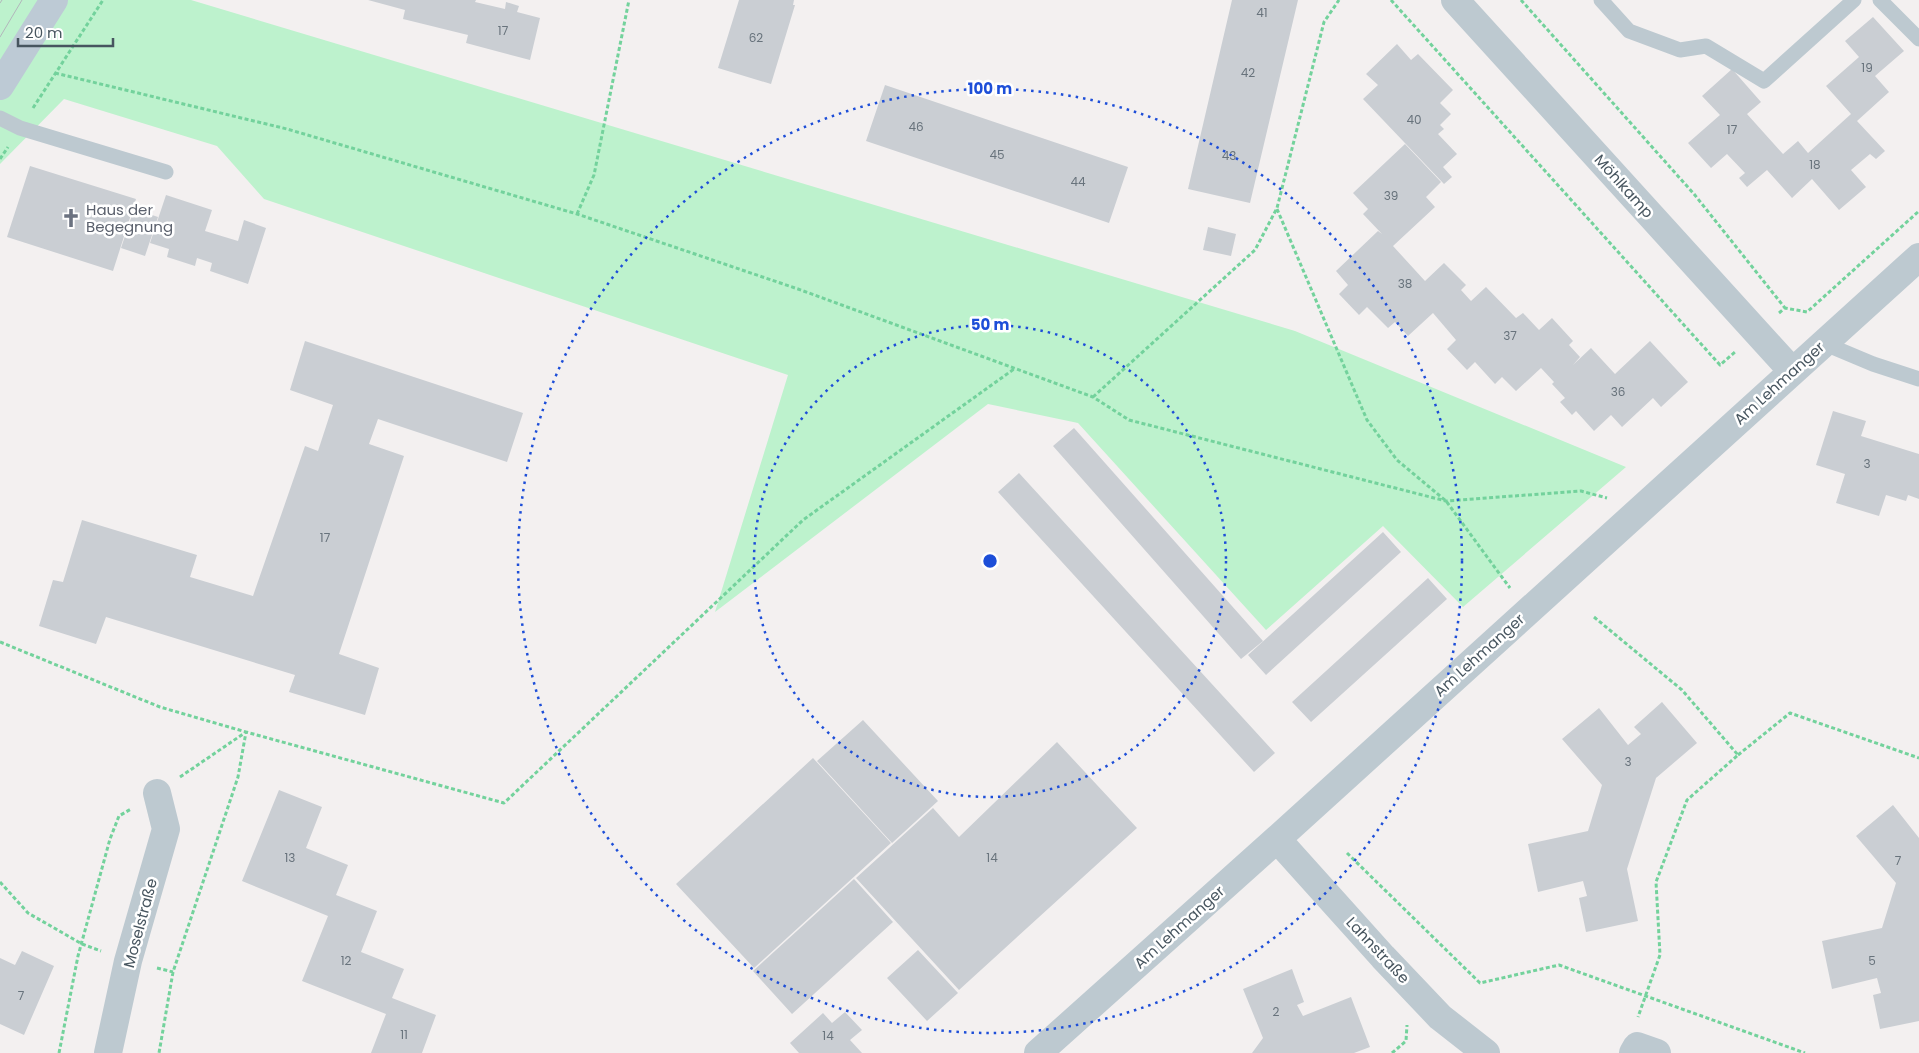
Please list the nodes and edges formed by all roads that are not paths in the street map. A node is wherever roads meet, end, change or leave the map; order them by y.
1 (54, 0) edge
2 (1455, 0) edge
3 (1600, 0) edge
4 (1854, 0) edge
5 (1880, 0) edge
6 (1919, 39) edge
7 (0, 86) edge
8 (0, 118) edge
9 (166, 172) dead end
10 (1919, 256) edge
11 (1822, 343) junction
12 (1792, 371) junction
13 (1919, 379) edge
14 (157, 793) road end
15 (1277, 839) junction
16 (108, 1053) edge
17 (1038, 1053) edge
18 (1486, 1053) edge

1 - 7 main road
2 - 12 street, Möhlkamp
3 - 4 lane
5 - 6 lane
8 - 9 lane
10 - 11 street, Am Lehmanger
11 - 12 street, Am Lehmanger
11 - 13 lane
12 - 15 street, Am Lehmanger
14 - 16 street, Moselstraße
15 - 17 street, Am Lehmanger
15 - 18 street, Lahnstraße

